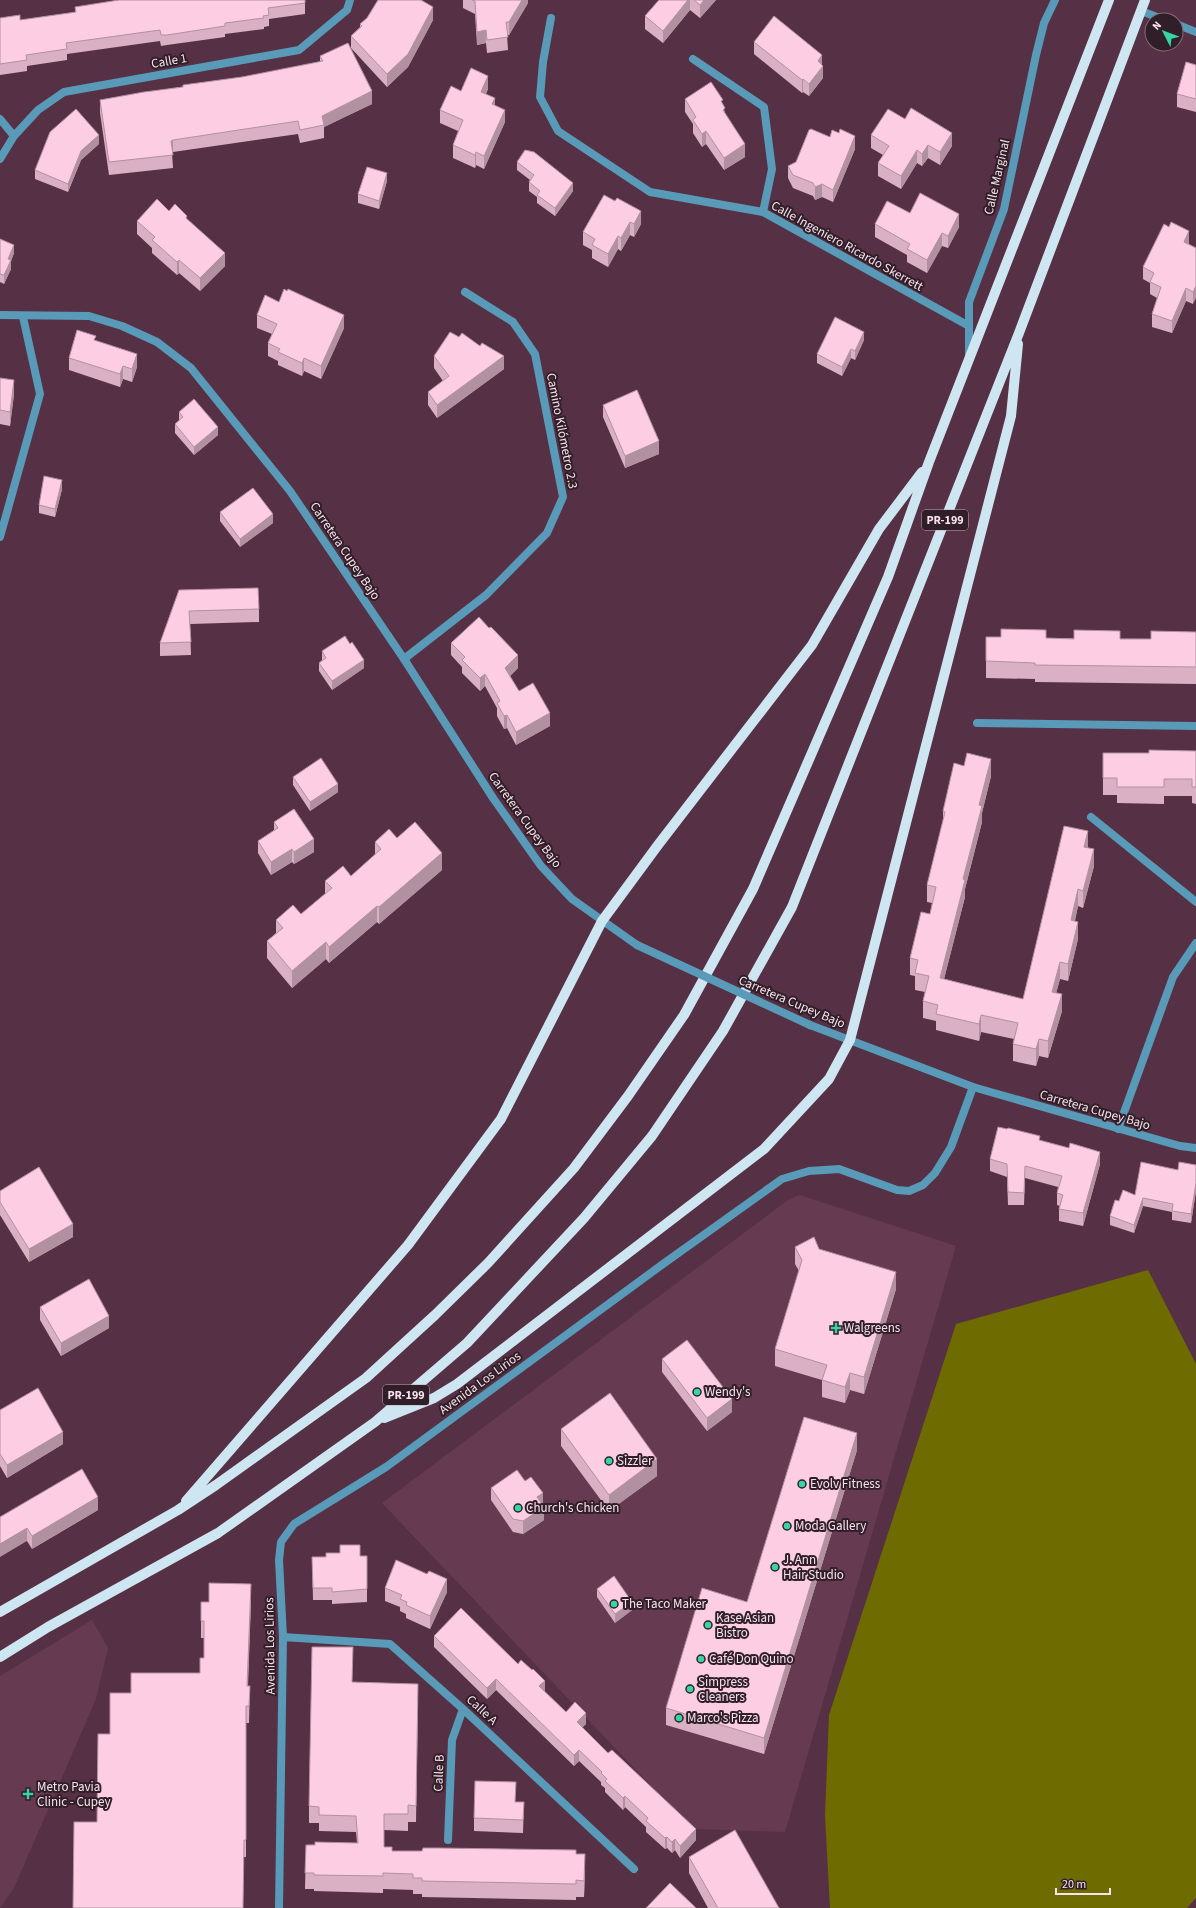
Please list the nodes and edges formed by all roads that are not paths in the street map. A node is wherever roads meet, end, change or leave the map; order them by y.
1 (350, 0) edge
2 (1055, 0) edge
3 (1109, 0) edge
4 (1145, 0) edge
5 (1141, 11) junction
6 (1144, 12) edge
7 (551, 18) dead end
8 (1184, 27) edge
9 (1196, 32) edge
10 (693, 59) dead end
11 (0, 119) edge
12 (14, 136) junction
13 (0, 159) edge
14 (763, 212) junction
15 (465, 292) dead end
16 (0, 315) edge
17 (23, 317) junction
18 (969, 326) junction
19 (1019, 333) junction
20 (969, 359) junction
21 (929, 462) junction
22 (0, 537) edge
23 (404, 659) junction
24 (977, 723) dead end
25 (1196, 726) edge
26 (1091, 817) dead end
27 (1196, 902) edge
28 (602, 921) junction
29 (1196, 943) edge
30 (850, 1040) junction
31 (973, 1087) junction
32 (1118, 1129) junction
33 (1196, 1148) edge
34 (375, 1422) junction
35 (178, 1510) junction
36 (0, 1612) edge
37 (283, 1637) junction
38 (0, 1657) edge
39 (463, 1709) junction
40 (448, 1840) dead end
41 (634, 1869) dead end
42 (279, 1908) edge

1 - 12 street, Calle 1
2 - 18 street, Calle Marginal
3 - 20 main road, PR-199
4 - 5 main road, PR-199
5 - 6 street
5 - 19 main road, PR-199
7 - 14 street, Calle Ingeniero Ricardo Skerrett
8 - 9 street
10 - 14 street
11 - 12 street
12 - 13 street, Calle 1
14 - 18 street, Calle Ingeniero Ricardo Skerrett
15 - 23 street, Camino Kilómetro 2.3
16 - 17 street, Carretera Cupey Bajo
17 - 22 street
17 - 23 street, Carretera Cupey Bajo
18 - 20 street, Calle Marginal
19 - 30 main road
19 - 34 main road, PR-199
20 - 21 main road, PR-199
21 - 28 main road
21 - 35 main road, PR-199
23 - 28 street, Carretera Cupey Bajo
24 - 25 street
26 - 27 street
28 - 30 street, Carretera Cupey Bajo, bridge
28 - 35 main road
29 - 32 street
30 - 31 street, Carretera Cupey Bajo
30 - 34 main road
31 - 32 street, Carretera Cupey Bajo
31 - 37 street, Avenida Los Lirios
32 - 33 street, Carretera Cupey Bajo
34 - 38 main road, PR-199
35 - 36 main road, PR-199
37 - 39 street, Calle A
37 - 42 street, Avenida Los Lirios
39 - 40 street, Calle B
39 - 41 street, Calle A

